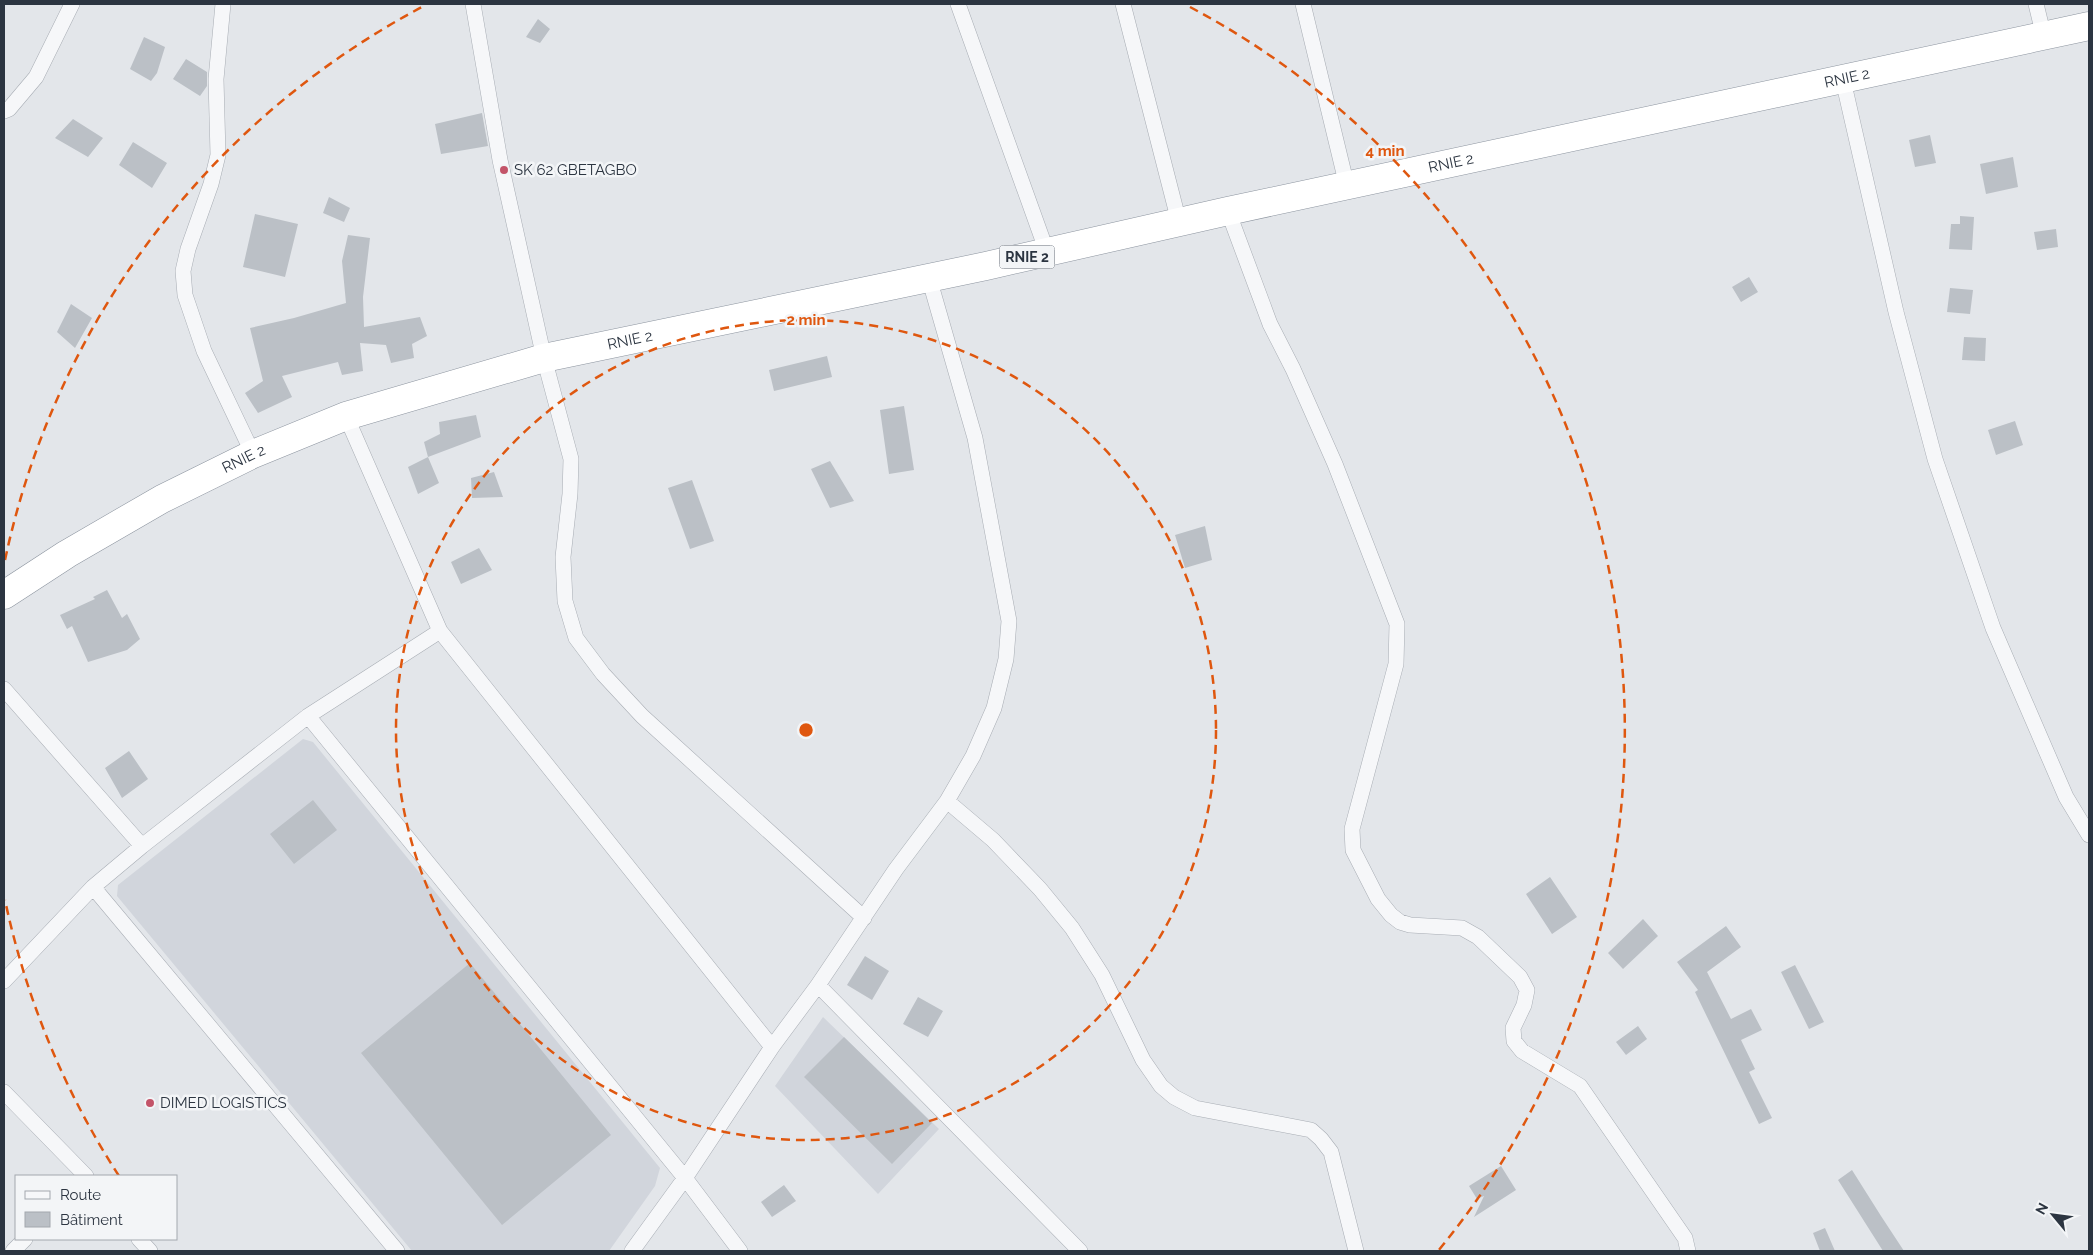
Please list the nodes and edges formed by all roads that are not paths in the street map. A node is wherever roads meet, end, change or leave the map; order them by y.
1 (72, 4) edge
2 (223, 4) edge
3 (473, 4) edge
4 (958, 4) edge
5 (1123, 4) edge
6 (1303, 4) edge
7 (2036, 4) edge
8 (2089, 26) edge
9 (2044, 36) junction
10 (1843, 80) junction
11 (4, 111) edge
12 (1347, 186) junction
13 (1228, 211) junction
14 (1180, 222) junction
15 (1047, 252) junction
16 (929, 278) junction
17 (544, 358) junction
18 (346, 416) junction
19 (253, 454) junction
20 (4, 595) edge
21 (440, 631) junction
22 (4, 689) edge
23 (308, 716) junction
24 (947, 801) junction
25 (2089, 835) edge
26 (142, 846) junction
27 (93, 887) junction
28 (864, 918) junction
29 (4, 981) edge
30 (818, 985) junction
31 (772, 1047) junction
32 (4, 1092) edge
33 (84, 1175) edge
34 (685, 1178) junction
35 (24, 1240) edge
36 (141, 1240) edge
37 (12, 1251) edge
38 (150, 1251) edge
39 (397, 1251) edge
40 (632, 1251) edge
41 (740, 1251) edge
42 (1080, 1251) edge
43 (1356, 1251) edge
44 (1688, 1251) edge

1 - 11 street
2 - 19 street
3 - 17 street
4 - 15 street
5 - 14 street
6 - 12 street
7 - 9 street
8 - 9 highway, RNIE 2 / RNIE 2
9 - 10 highway, RNIE 2 / RNIE 2
10 - 12 highway, RNIE 2 / RNIE 2
10 - 25 street
12 - 13 highway, RNIE 2 / RNIE 2
13 - 14 highway, RNIE 2 / RNIE 2
13 - 44 street
14 - 15 highway, RNIE 2 / RNIE 2
15 - 16 highway, RNIE 2 / RNIE 2
16 - 17 highway, RNIE 2 / RNIE 2
16 - 24 street
17 - 18 highway, RNIE 2 / RNIE 2
17 - 28 street
18 - 19 highway, RNIE 2 / RNIE 2
18 - 21 street
19 - 20 highway, RNIE 2 / RNIE 2
21 - 23 street
21 - 31 street
22 - 26 street
23 - 26 street
23 - 34 street
24 - 28 street
24 - 43 street
26 - 27 street
27 - 29 street
27 - 39 street
28 - 30 street
30 - 31 street
30 - 42 street
31 - 34 street
32 - 33 street
34 - 40 street
34 - 41 street
35 - 37 street
36 - 38 street

